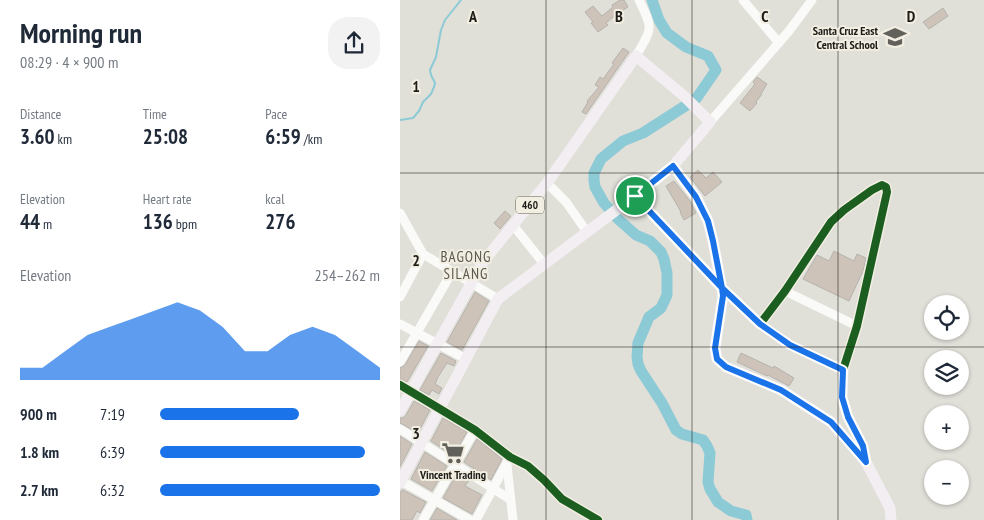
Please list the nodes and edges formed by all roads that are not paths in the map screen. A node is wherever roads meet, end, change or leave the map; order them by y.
1 (639, 0) edge
2 (743, 0) edge
3 (812, 0) edge
4 (779, 43) junction
5 (636, 56) junction
6 (710, 122) junction
7 (673, 166) junction
8 (548, 183) junction
9 (635, 196) junction
10 (400, 213) edge
11 (513, 225) junction
12 (587, 232) junction
13 (423, 254) junction
14 (544, 264) junction
15 (452, 272) junction
16 (471, 283) junction
17 (722, 288) junction
18 (785, 291) junction
19 (400, 297) edge
20 (498, 299) junction
21 (400, 324) edge
22 (760, 324) junction
23 (857, 326) junction
24 (417, 333) junction
25 (438, 344) junction
26 (466, 358) junction
27 (400, 362) edge
28 (843, 370) junction
29 (400, 385) edge
30 (411, 392) junction
31 (439, 409) junction
32 (400, 411) edge
33 (400, 429) edge
34 (474, 430) junction
35 (422, 442) junction
36 (509, 461) junction
37 (866, 462) junction
38 (456, 464) junction
39 (400, 482) edge
40 (493, 488) junction
41 (434, 500) junction
42 (511, 500) junction
43 (423, 520) edge
44 (470, 520) edge
45 (476, 520) edge
46 (512, 520) edge
47 (598, 520) edge
48 (891, 520) edge

1 - 5 street
2 - 4 street
3 - 4 street
4 - 6 street
5 - 6 main road
5 - 8 main road, 460
6 - 7 main road
7 - 9 main road
7 - 17 main road
8 - 11 main road, 460
8 - 12 street
9 - 12 main road
9 - 17 street
10 - 13 street
11 - 14 street
11 - 16 main road, 460
12 - 14 main road
13 - 15 street
13 - 19 street
14 - 20 main road
15 - 16 street
15 - 24 street
16 - 20 street
16 - 25 main road, 460
17 - 22 street
17 - 37 main road
18 - 22 street
18 - 23 street
18 - 23 street
20 - 26 main road
21 - 24 street
22 - 28 street
23 - 28 street
24 - 25 street
24 - 27 street
25 - 26 street
25 - 30 main road, 460
26 - 31 main road
28 - 37 street
29 - 30 street
30 - 31 street
30 - 32 main road, 460
31 - 34 street
31 - 35 main road
33 - 35 street
34 - 36 street
34 - 38 street
35 - 38 street
35 - 39 main road
36 - 40 street
36 - 42 street
36 - 47 street
37 - 48 main road
38 - 40 street
38 - 41 street
39 - 41 street
40 - 42 street
40 - 45 street
41 - 43 street
41 - 44 street
42 - 46 street

